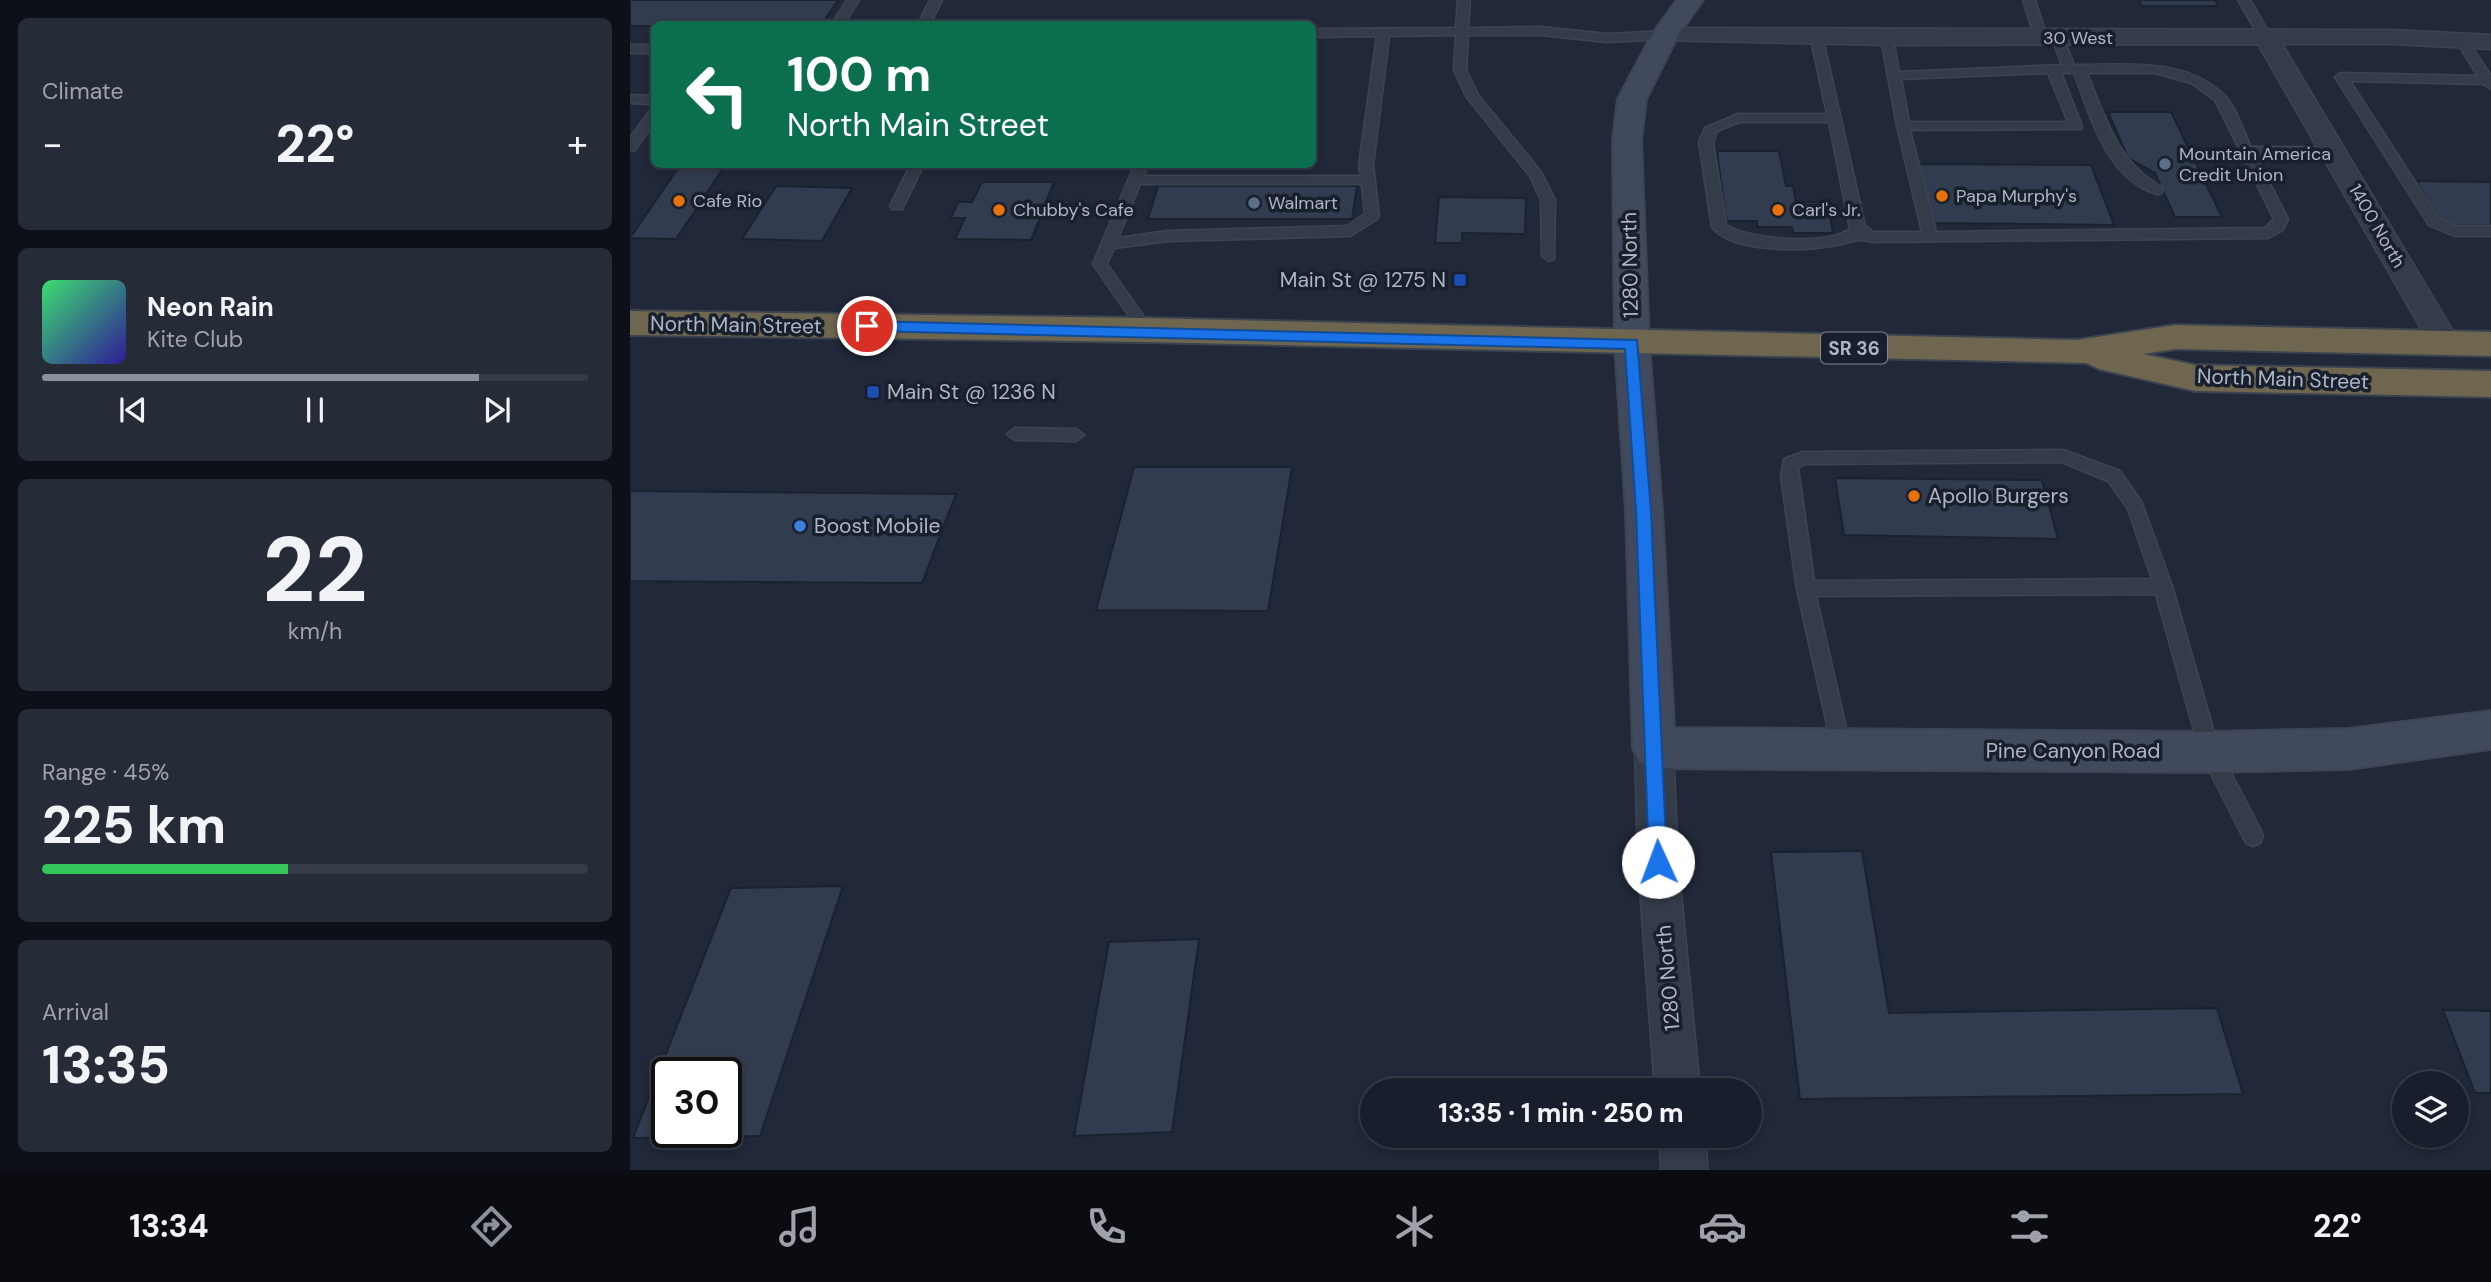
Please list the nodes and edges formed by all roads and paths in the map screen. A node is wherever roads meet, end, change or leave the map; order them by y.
1 (853, 0) edge
2 (936, 0) edge
3 (1464, 0) edge
4 (1689, 0) edge
5 (2029, 0) edge
6 (2245, 0) edge
7 (840, 21) edge
8 (926, 21) edge
9 (1384, 32) junction
10 (1461, 32) junction
11 (1316, 33) edge
12 (1665, 35) junction
13 (1816, 35) junction
14 (2266, 37) junction
15 (1886, 38) junction
16 (2049, 38) junction
17 (2462, 41) junction
18 (2491, 42) edge
19 (630, 49) edge
20 (651, 49) edge
21 (2074, 68) junction
22 (2053, 69) junction
23 (1895, 76) junction
24 (2489, 82) edge
25 (630, 99) edge
26 (651, 100) edge
27 (1834, 118) junction
28 (651, 119) edge
29 (1903, 126) junction
30 (630, 147) edge
31 (2246, 151) junction
32 (2333, 152) junction
33 (916, 168) edge
34 (1140, 168) edge
35 (1136, 180) junction
36 (1368, 180) junction
37 (2157, 190) dead end
38 (897, 205) dead end
39 (1858, 226) junction
40 (2491, 231) edge
41 (1930, 236) junction
42 (1107, 244) junction
43 (1549, 256) dead end
44 (630, 323) edge
45 (1146, 330) junction
46 (2445, 343) junction
47 (1632, 344) junction
48 (2491, 344) edge
49 (2077, 352) junction
50 (2491, 384) edge
51 (1015, 435) dead end
52 (1076, 436) dead end
53 (2163, 586) junction
54 (1806, 589) junction
55 (2491, 730) edge
56 (1654, 748) junction
57 (1841, 750) junction
58 (2210, 752) junction
59 (2253, 836) dead end
60 (1677, 1078) edge
61 (1683, 1148) edge
62 (1685, 1170) edge

1 - 7 lane
2 - 8 lane
3 - 10 lane
4 - 12 street, 1280 North
5 - 16 lane
6 - 14 lane
9 - 10 lane
9 - 11 lane
9 - 36 lane
10 - 12 lane
10 - 43 lane
12 - 13 street, 30 West
12 - 47 street, 1280 North
13 - 15 street, 30 West
13 - 27 lane
14 - 16 street, 30 West
14 - 17 street, 30 West
14 - 32 street, 1400 North
15 - 16 street, 30 West
15 - 23 lane
16 - 21 lane
17 - 18 street, 30 West
17 - 24 lane
19 - 20 lane
21 - 22 lane
21 - 31 lane
21 - 37 lane
22 - 23 lane
22 - 29 lane
23 - 29 lane
24 - 40 lane
25 - 26 lane
27 - 39 lane
27 - 39 lane
28 - 30 lane
29 - 41 lane
31 - 32 lane
31 - 41 lane
32 - 46 street, 1400 North
33 - 38 lane
34 - 35 lane
35 - 36 lane
35 - 42 lane
36 - 42 lane
39 - 41 lane
42 - 45 lane
44 - 45 highway, North Main Street / SR 36
45 - 47 highway, North Main Street / SR 36
46 - 48 highway, North Main Street / SR 36
46 - 49 highway, North Main Street / SR 36
47 - 49 highway, North Main Street / SR 36
47 - 56 street, 1280 North
49 - 50 highway, North Main Street / SR 36
51 - 52 lane
53 - 54 lane
53 - 54 lane
53 - 58 lane
54 - 57 lane
55 - 58 street, Pine Canyon Road
56 - 57 street, Pine Canyon Road
56 - 60 street, 1280 North
57 - 58 street, Pine Canyon Road
58 - 59 lane
61 - 62 street

